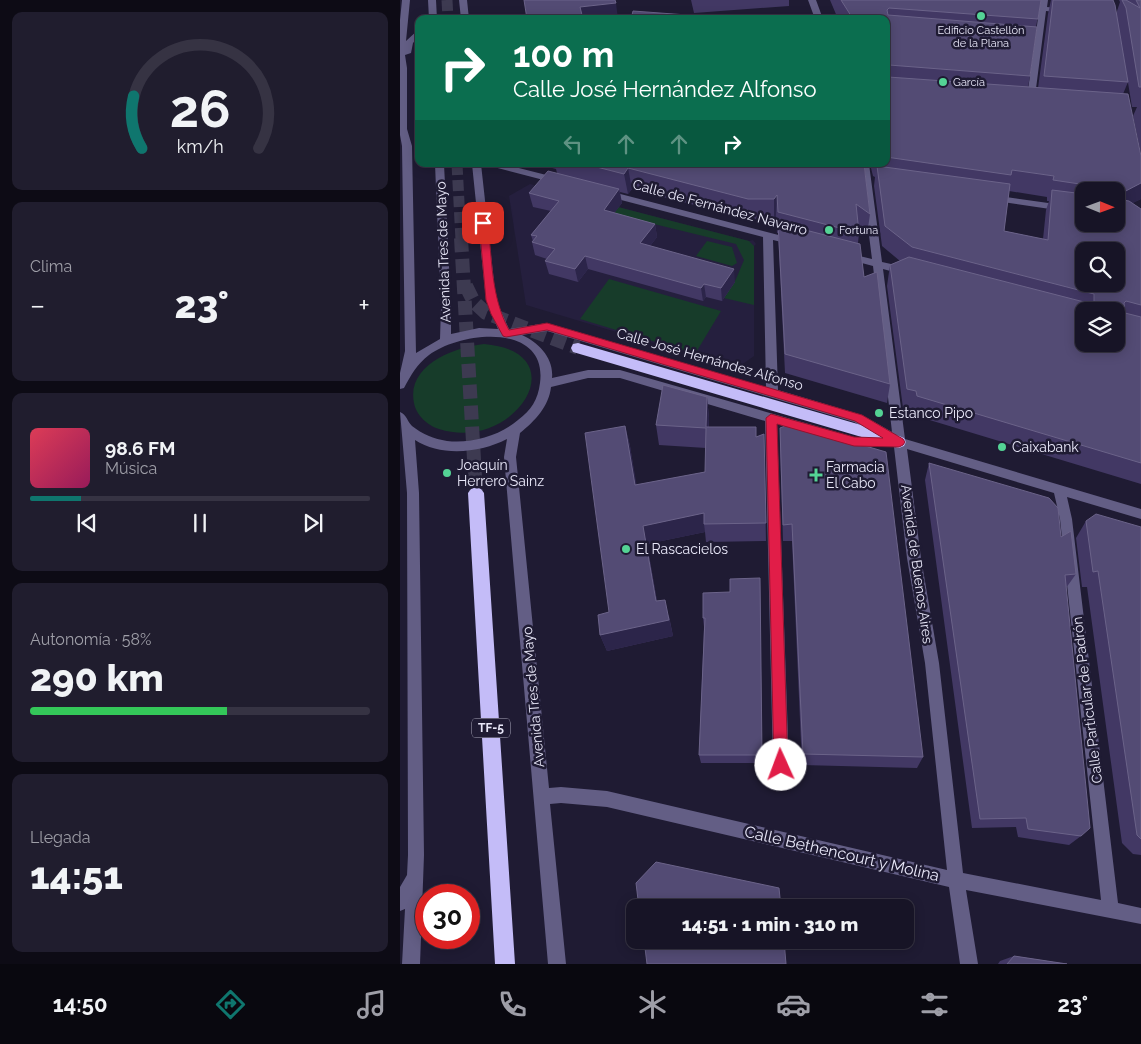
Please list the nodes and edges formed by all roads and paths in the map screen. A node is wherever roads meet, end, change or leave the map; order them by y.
1 (406, 0) edge
2 (432, 0) edge
3 (464, 0) edge
4 (812, 0) edge
5 (1043, 4) edge
6 (1014, 6) edge
7 (1074, 11) edge
8 (433, 15) edge
9 (465, 15) edge
10 (818, 15) edge
11 (401, 38) edge
12 (415, 38) edge
13 (1028, 46) edge
14 (1037, 46) junction
15 (401, 62) edge
16 (1030, 104) edge
17 (402, 131) edge
18 (404, 151) edge
19 (439, 167) edge
20 (477, 167) edge
21 (505, 167) edge
22 (865, 167) edge
23 (867, 180) junction
24 (881, 182) edge
25 (568, 183) edge
26 (596, 191) edge
27 (986, 197) edge
28 (1075, 210) edge
29 (768, 236) junction
30 (805, 245) edge
31 (833, 252) edge
32 (879, 264) junction
33 (916, 274) edge
34 (506, 334) junction
35 (445, 340) junction
36 (578, 348) tunnel mouth
37 (403, 378) edge
38 (548, 382) junction
39 (772, 392) junction
40 (400, 417) edge
41 (771, 418) junction
42 (404, 429) edge
43 (514, 430) junction
44 (899, 442) junction
45 (1059, 489) junction
46 (476, 493) tunnel mouth
47 (1141, 514) edge
48 (781, 765) dead end
49 (542, 797) junction
50 (415, 877) junction
51 (956, 880) junction
52 (400, 903) edge
53 (1111, 911) junction
54 (1141, 916) edge
55 (411, 964) edge
56 (505, 964) edge
57 (557, 964) edge
58 (969, 964) edge

1 - 11 street
2 - 8 street
3 - 9 street
4 - 10 street
5 - 6 street
5 - 7 street
5 - 14 street
11 - 12 street
11 - 15 street
12 - 15 street
13 - 14 street
14 - 16 street
15 - 17 street
17 - 18 street
18 - 37 street
19 - 35 street, Avenida Tres de Mayo
20 - 34 street
21 - 25 street
22 - 23 street, Avenida de Buenos Aires
23 - 24 street
23 - 32 street, Avenida de Buenos Aires
26 - 29 street, Calle de Fernández Navarro
27 - 28 street
29 - 30 street, Calle de Fernández Navarro
29 - 39 street
31 - 32 street
32 - 33 street
32 - 44 street, Avenida de Buenos Aires
34 - 35 street
34 - 38 street
34 - 39 street, Calle José Hernández Alfonso
35 - 37 street
36 - 44 highway
38 - 41 street, Calle José Hernández Alfonso
38 - 43 street
39 - 44 street, Calle José Hernández Alfonso
40 - 42 street
41 - 44 street, Calle José Hernández Alfonso
41 - 48 street
42 - 43 street
42 - 50 street
43 - 49 street, Avenida Tres de Mayo
44 - 45 street, Calle José Hernández Alfonso
44 - 51 street, Avenida de Buenos Aires
45 - 47 street, Calle José Hernández Alfonso
45 - 53 street, Calle Particular de Padrón
46 - 56 highway, TF-5
49 - 51 street, Calle Bethencourt y Molina
49 - 57 street, Avenida Tres de Mayo
50 - 52 street
50 - 55 street
51 - 53 street, Calle Bethencourt y Molina
51 - 58 street, Avenida de Buenos Aires
53 - 54 street, Calle Bethencourt y Molina

